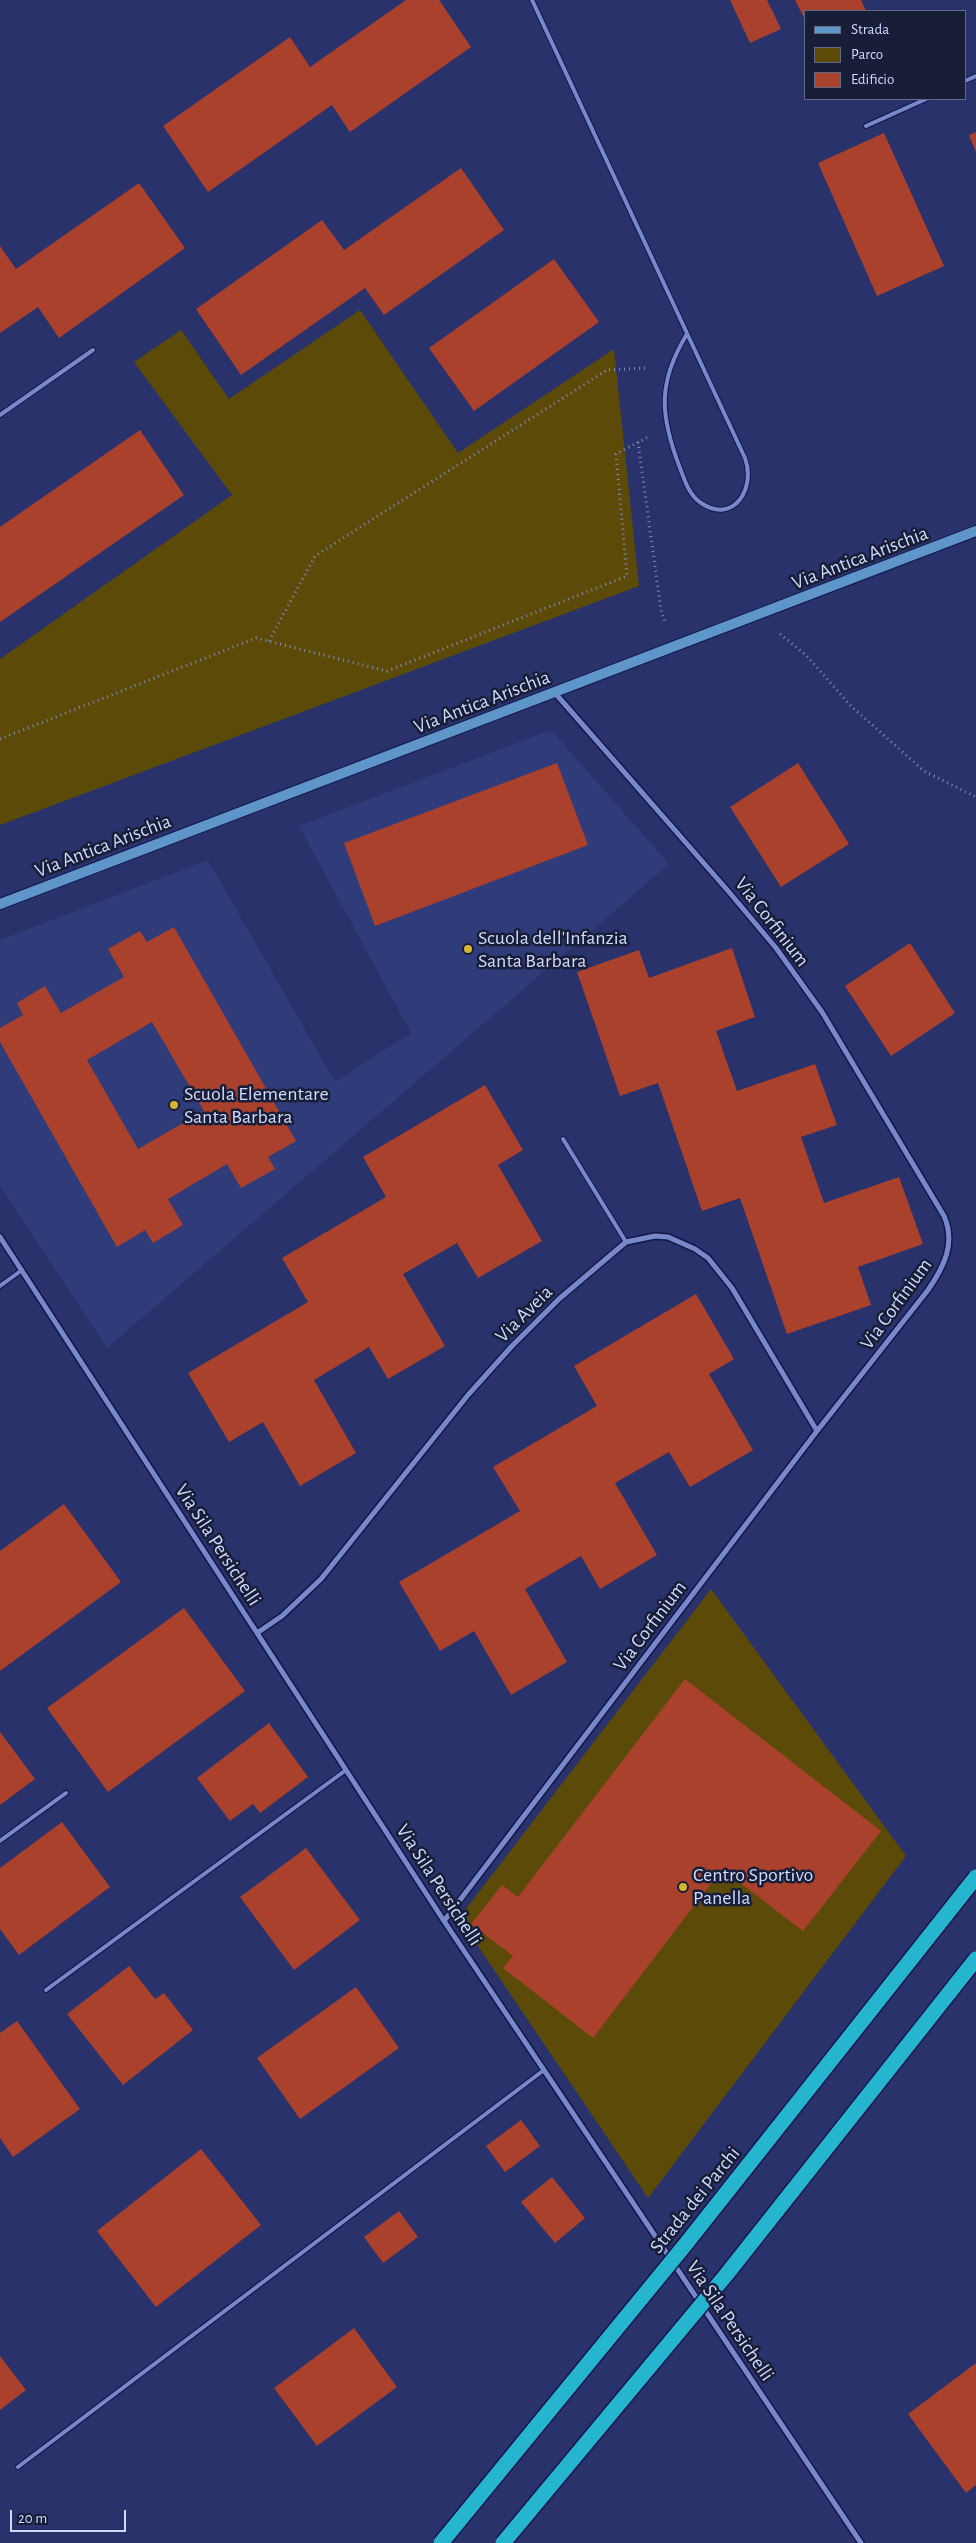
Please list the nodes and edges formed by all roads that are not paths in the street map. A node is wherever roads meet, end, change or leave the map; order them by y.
1 (532, 0) edge
2 (924, 100) edge
3 (866, 126) dead end
4 (688, 334) junction
5 (93, 350) dead end
6 (0, 415) edge
7 (976, 531) edge
8 (554, 693) junction
9 (0, 904) edge
10 (563, 1139) dead end
11 (0, 1237) edge
12 (626, 1242) junction
13 (22, 1270) junction
14 (0, 1286) edge
15 (817, 1431) junction
16 (257, 1633) junction
17 (346, 1770) junction
18 (66, 1793) dead end
19 (0, 1841) edge
20 (976, 1877) edge
21 (444, 1921) junction
22 (976, 1959) edge
23 (46, 1990) dead end
24 (544, 2070) junction
25 (18, 2467) dead end
26 (440, 2543) edge
27 (503, 2543) edge
28 (861, 2543) edge

1 - 4 lane
2 - 3 lane
4 - 4 lane
5 - 6 lane
7 - 8 main road, Via Antica Arischia
8 - 9 main road, Via Antica Arischia
8 - 15 street, Via Corfinium
10 - 12 lane
11 - 13 street, Via Sila Persichelli
12 - 15 street, Via Aveia
12 - 16 street, Via Aveia
13 - 14 lane
13 - 16 street, Via Sila Persichelli
15 - 21 street, Via Corfinium
16 - 17 street, Via Sila Persichelli
17 - 21 street, Via Sila Persichelli
17 - 23 lane
18 - 19 lane
20 - 26 highway, Strada dei Parchi, bridge
21 - 24 street, Via Sila Persichelli
22 - 27 highway, bridge
24 - 25 lane
24 - 28 street, Via Sila Persichelli

